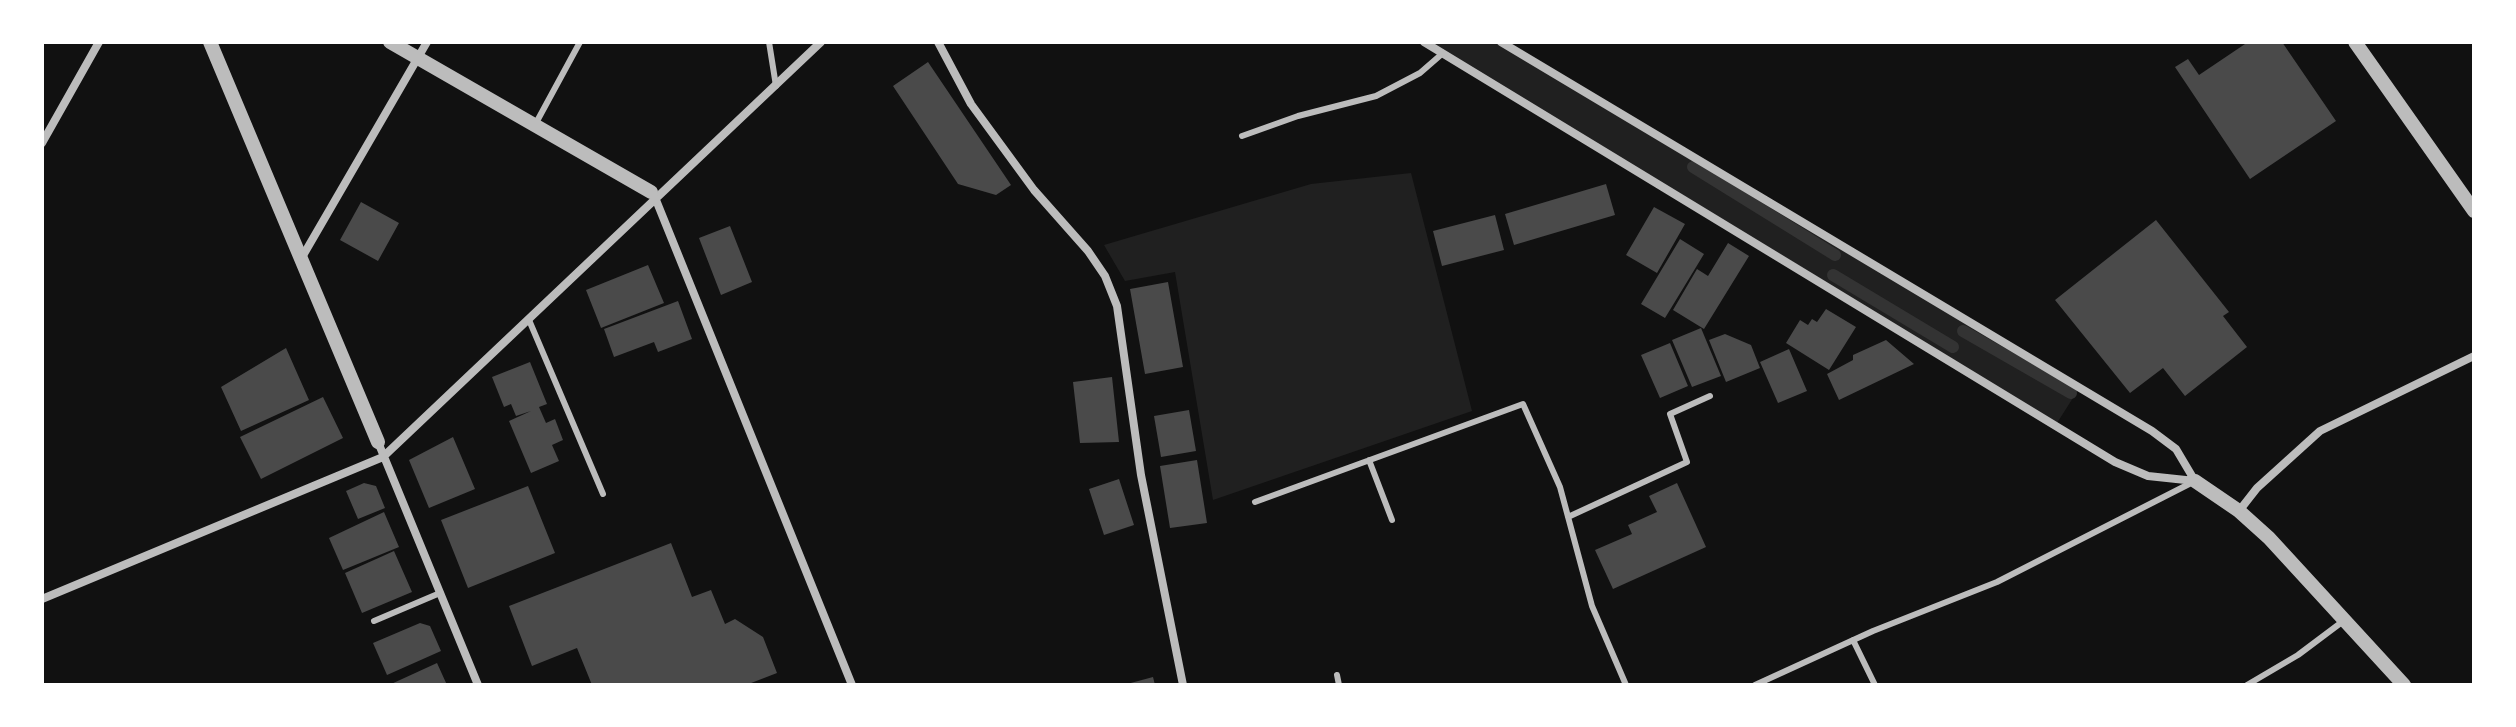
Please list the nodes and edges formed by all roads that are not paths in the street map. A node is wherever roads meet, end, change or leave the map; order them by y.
1 (99, 42) edge
2 (210, 42) edge
3 (390, 42) edge
4 (427, 42) edge
5 (580, 42) edge
6 (769, 42) edge
7 (821, 42) edge
8 (938, 42) edge
9 (1424, 42) edge
10 (1501, 42) edge
11 (2355, 42) edge
12 (1443, 53) junction
13 (418, 58) junction
14 (776, 86) junction
15 (534, 126) junction
16 (1242, 136) dead end
17 (42, 143) edge
18 (654, 195) junction
19 (2474, 211) edge
20 (299, 262) junction
21 (529, 320) junction
22 (2474, 356) edge
23 (1710, 396) dead end
24 (378, 442) joint
25 (383, 457) junction
26 (1369, 460) junction
27 (2195, 481) junction
28 (603, 494) dead end
29 (1255, 502) dead end
30 (2239, 511) junction
31 (1568, 517) junction
32 (1392, 520) dead end
33 (440, 593) junction
34 (42, 599) edge
35 (374, 621) dead end
36 (2342, 622) junction
37 (1853, 640) junction
38 (1337, 675) dead end
39 (478, 685) edge
40 (852, 685) edge
41 (1183, 685) edge
42 (1339, 685) edge
43 (1626, 685) edge
44 (1755, 685) edge
45 (1875, 685) edge
46 (2247, 685) edge
47 (2404, 685) edge

1 - 17 street
2 - 20 street
3 - 13 street
4 - 13 street
5 - 15 lane
6 - 14 lane
7 - 14 street
8 - 41 street
9 - 12 street
10 - 27 street
11 - 19 street
12 - 16 lane
12 - 27 street
13 - 15 street
13 - 20 street
14 - 18 street
15 - 18 street
18 - 21 street
18 - 40 street
20 - 24 street
21 - 25 street
21 - 28 lane
22 - 30 street
23 - 31 lane
24 - 25 street
25 - 33 street
25 - 34 street
26 - 29 lane
26 - 31 lane
26 - 32 lane
27 - 30 street
27 - 37 lane
30 - 36 street
31 - 43 lane
33 - 35 lane
33 - 39 street
36 - 46 lane
36 - 47 street
37 - 44 lane
37 - 45 lane
38 - 42 lane

